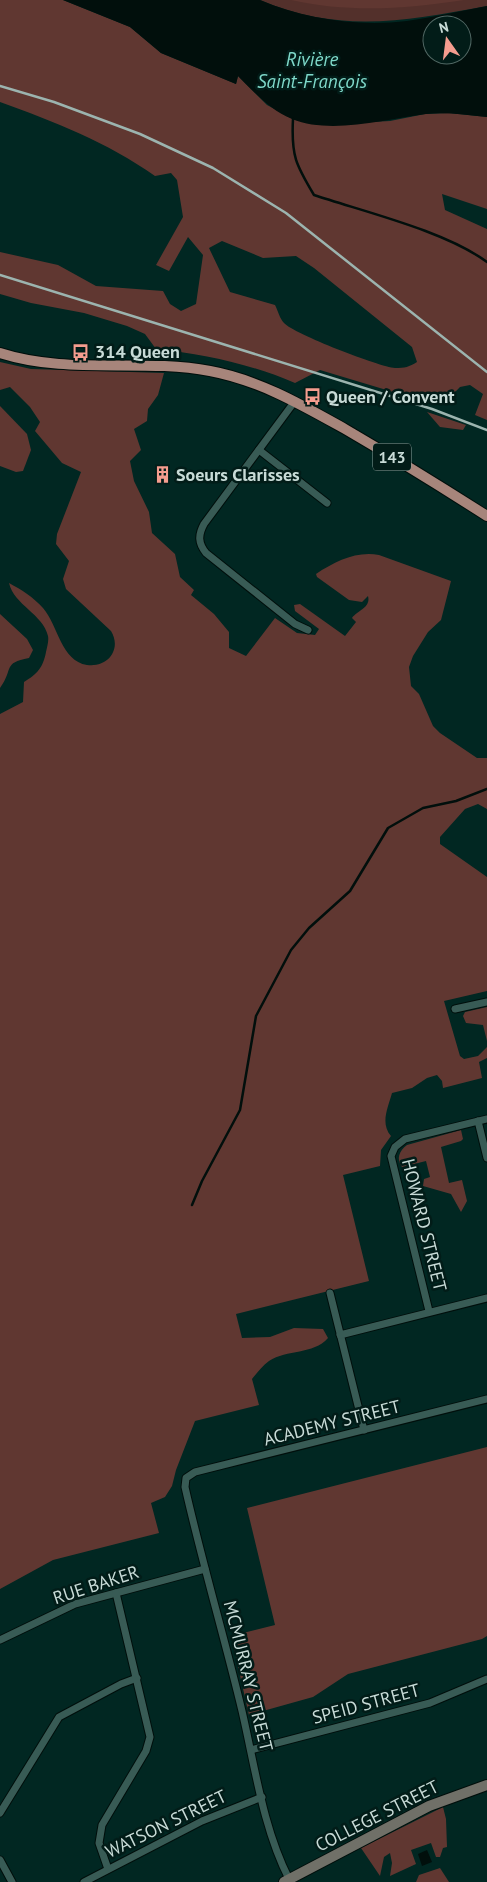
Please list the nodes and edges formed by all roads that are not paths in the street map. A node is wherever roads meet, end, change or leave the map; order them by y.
1 (0, 353) edge
2 (295, 401) junction
3 (258, 450) junction
4 (327, 503) dead end
5 (487, 516) edge
6 (308, 630) dead end
7 (487, 1002) edge
8 (455, 1010) dead end
9 (487, 1119) edge
10 (478, 1121) junction
11 (487, 1158) edge
12 (330, 1293) dead end
13 (487, 1298) edge
14 (429, 1311) junction
15 (340, 1335) junction
16 (487, 1398) edge
17 (364, 1430) junction
18 (186, 1478) joint
19 (205, 1569) junction
20 (116, 1593) junction
21 (0, 1640) edge
22 (137, 1678) junction
23 (487, 1678) edge
24 (251, 1750) junction
25 (487, 1785) edge
26 (262, 1797) junction
27 (0, 1813) edge
28 (0, 1860) edge
29 (108, 1870) junction
30 (287, 1881) edge
31 (12, 1882) edge
32 (84, 1882) edge

1 - 2 main road, 143
2 - 3 street
2 - 5 main road, 143
3 - 4 street
3 - 6 street
7 - 8 street
9 - 10 street
10 - 11 street
10 - 14 street, HOWARD STREET
12 - 15 street
13 - 14 street
14 - 15 street
15 - 17 street
16 - 17 street, ACADEMY STREET
17 - 18 street, ACADEMY STREET
18 - 19 street, MCMURRAY STREET
19 - 20 street, RUE BAKER
19 - 24 street, MCMURRAY STREET
20 - 21 street, RUE BAKER
20 - 22 street
22 - 27 street
22 - 29 street
23 - 24 street, SPEID STREET
24 - 26 street, MCMURRAY STREET
25 - 30 street, COLLEGE STREET
26 - 29 street, WATSON STREET
26 - 30 street, MCMURRAY STREET
28 - 31 street
29 - 32 street, WATSON STREET

